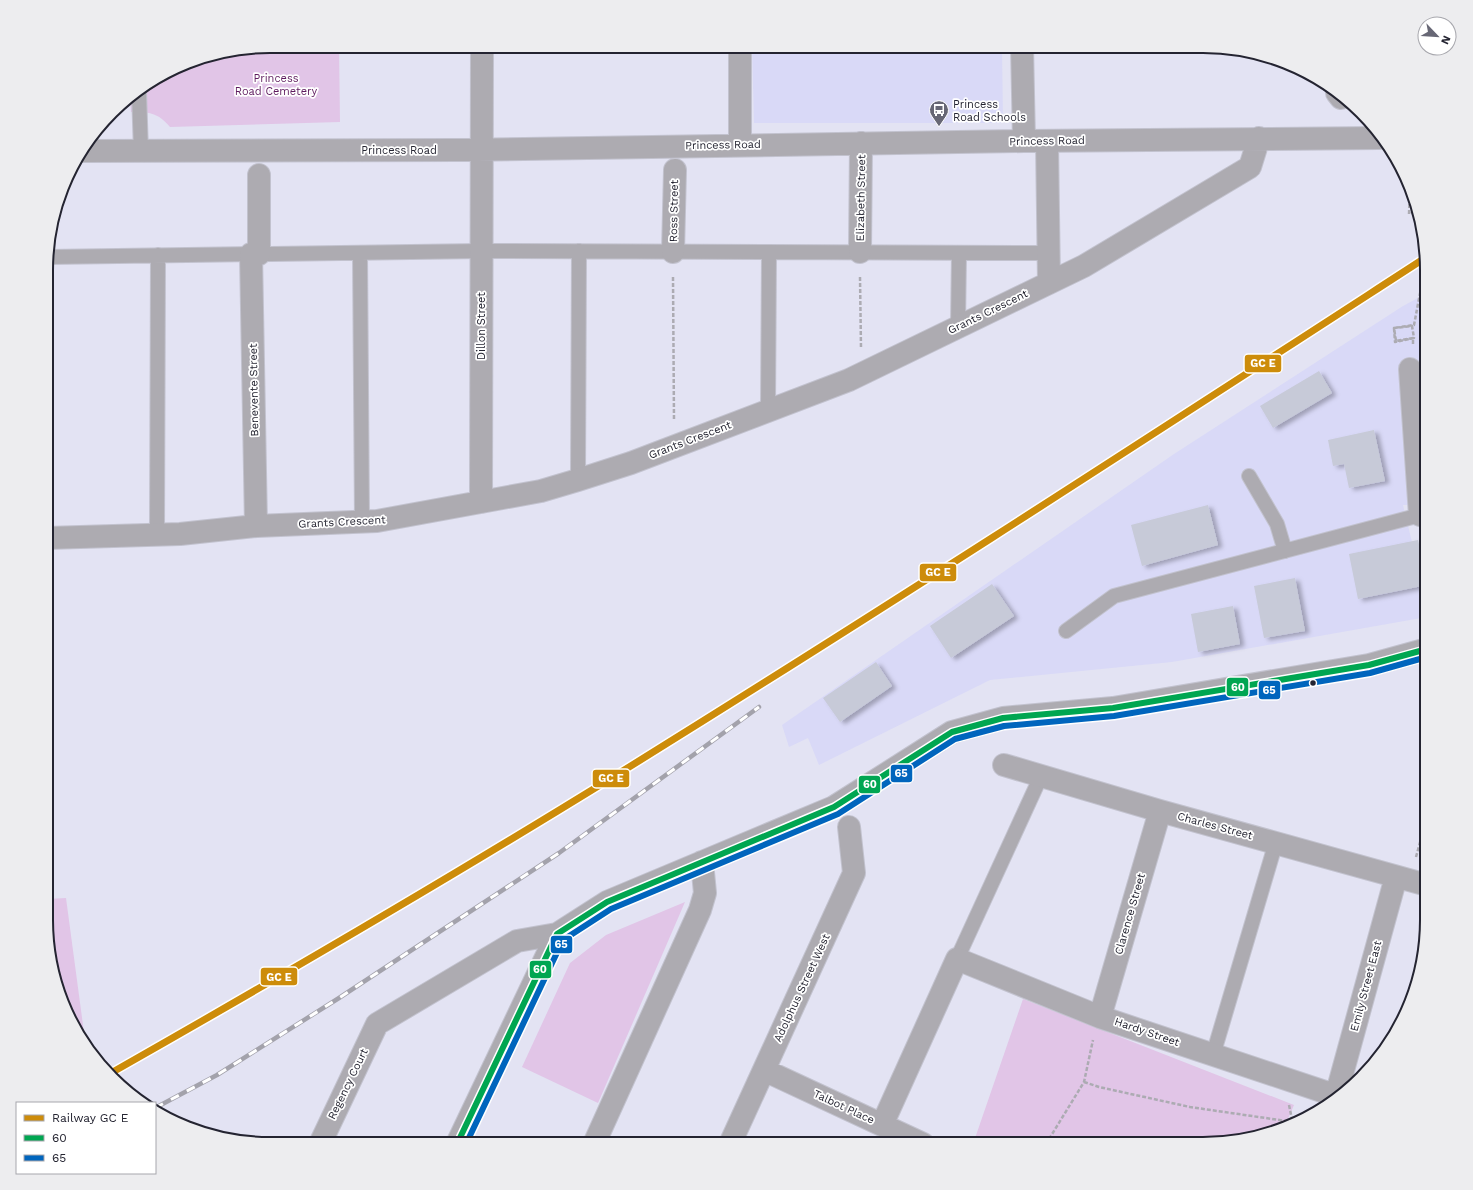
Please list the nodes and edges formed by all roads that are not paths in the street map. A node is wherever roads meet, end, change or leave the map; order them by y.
1 (482, 53) edge
2 (740, 53) edge
3 (1022, 53) edge
4 (139, 97) edge
5 (1372, 135) edge
6 (1259, 138) junction
7 (1024, 141) junction
8 (1047, 141) junction
9 (861, 143) junction
10 (740, 145) junction
11 (481, 150) junction
12 (89, 151) edge
13 (141, 152) junction
14 (675, 170) dead end
15 (259, 175) dead end
16 (481, 251) junction
17 (579, 251) junction
18 (360, 252) junction
19 (673, 252) junction
20 (769, 252) junction
21 (860, 252) junction
22 (959, 253) junction
23 (1047, 253) junction
24 (255, 254) junction
25 (158, 255) junction
26 (53, 257) edge
27 (1049, 283) junction
28 (958, 327) junction
29 (1410, 369) dead end
30 (768, 411) junction
31 (1420, 444) edge
32 (1249, 476) dead end
33 (578, 480) junction
34 (481, 502) junction
35 (1420, 517) edge
36 (362, 522) junction
37 (256, 526) junction
38 (157, 534) junction
39 (53, 537) edge
40 (1285, 551) junction
41 (1066, 631) dead end
42 (1420, 651) edge
43 (1004, 765) dead end
44 (1041, 776) junction
45 (1160, 811) junction
46 (849, 828) dead end
47 (1276, 842) junction
48 (702, 862) junction
49 (1411, 881) edge
50 (557, 934) junction
51 (957, 959) junction
52 (1100, 1017) junction
53 (1213, 1055) junction
54 (764, 1070) junction
55 (1341, 1087) edge
56 (1331, 1095) edge
57 (882, 1125) junction
58 (323, 1137) edge
59 (460, 1137) edge
60 (597, 1137) edge
61 (733, 1137) edge
62 (908, 1137) edge

1 - 11 street, Dillon Street
2 - 10 street
3 - 7 street
4 - 13 lane
5 - 6 street, Princess Road
6 - 8 street, Princess Road
6 - 27 street, Grants Crescent
7 - 8 street, Princess Road
7 - 9 street, Princess Road
8 - 23 street
9 - 10 street, Princess Road
9 - 21 street, Elizabeth Street
10 - 11 street, Princess Road
11 - 13 street, Princess Road
11 - 16 street, Dillon Street
12 - 13 street, Princess Road
14 - 19 street, Ross Street
15 - 24 street, Benevente Street
16 - 17 lane
16 - 18 lane
16 - 34 street, Dillon Street
17 - 19 lane
17 - 33 lane
18 - 24 lane
18 - 36 lane
19 - 20 lane
20 - 21 lane
20 - 30 lane
21 - 22 lane
22 - 23 lane
22 - 28 lane
23 - 27 street
24 - 25 lane
24 - 37 street, Benevente Street
25 - 26 lane
25 - 38 lane
27 - 28 street, Grants Crescent
28 - 30 street, Grants Crescent
29 - 31 street
30 - 33 street, Grants Crescent
32 - 40 lane
33 - 34 street, Grants Crescent
34 - 36 street, Grants Crescent
35 - 40 lane
36 - 37 street, Grants Crescent
37 - 38 street, Grants Crescent
38 - 39 street, Grants Crescent
40 - 41 lane
42 - 48 street
43 - 44 street, Charles Street
44 - 45 street, Charles Street
44 - 51 lane
45 - 47 street, Charles Street
45 - 52 street, Clarence Street
46 - 54 street, Adolphus Street West
47 - 49 street, Charles Street
47 - 53 lane
48 - 50 street
48 - 60 street
49 - 55 street, Emily Street East
50 - 58 street, Regency Court
50 - 59 street
51 - 52 street, Hardy Street
51 - 57 street
52 - 53 street, Hardy Street
53 - 56 street, Hardy Street
54 - 57 street, Talbot Place
54 - 61 street, Adolphus Street West
57 - 62 street, Talbot Place

